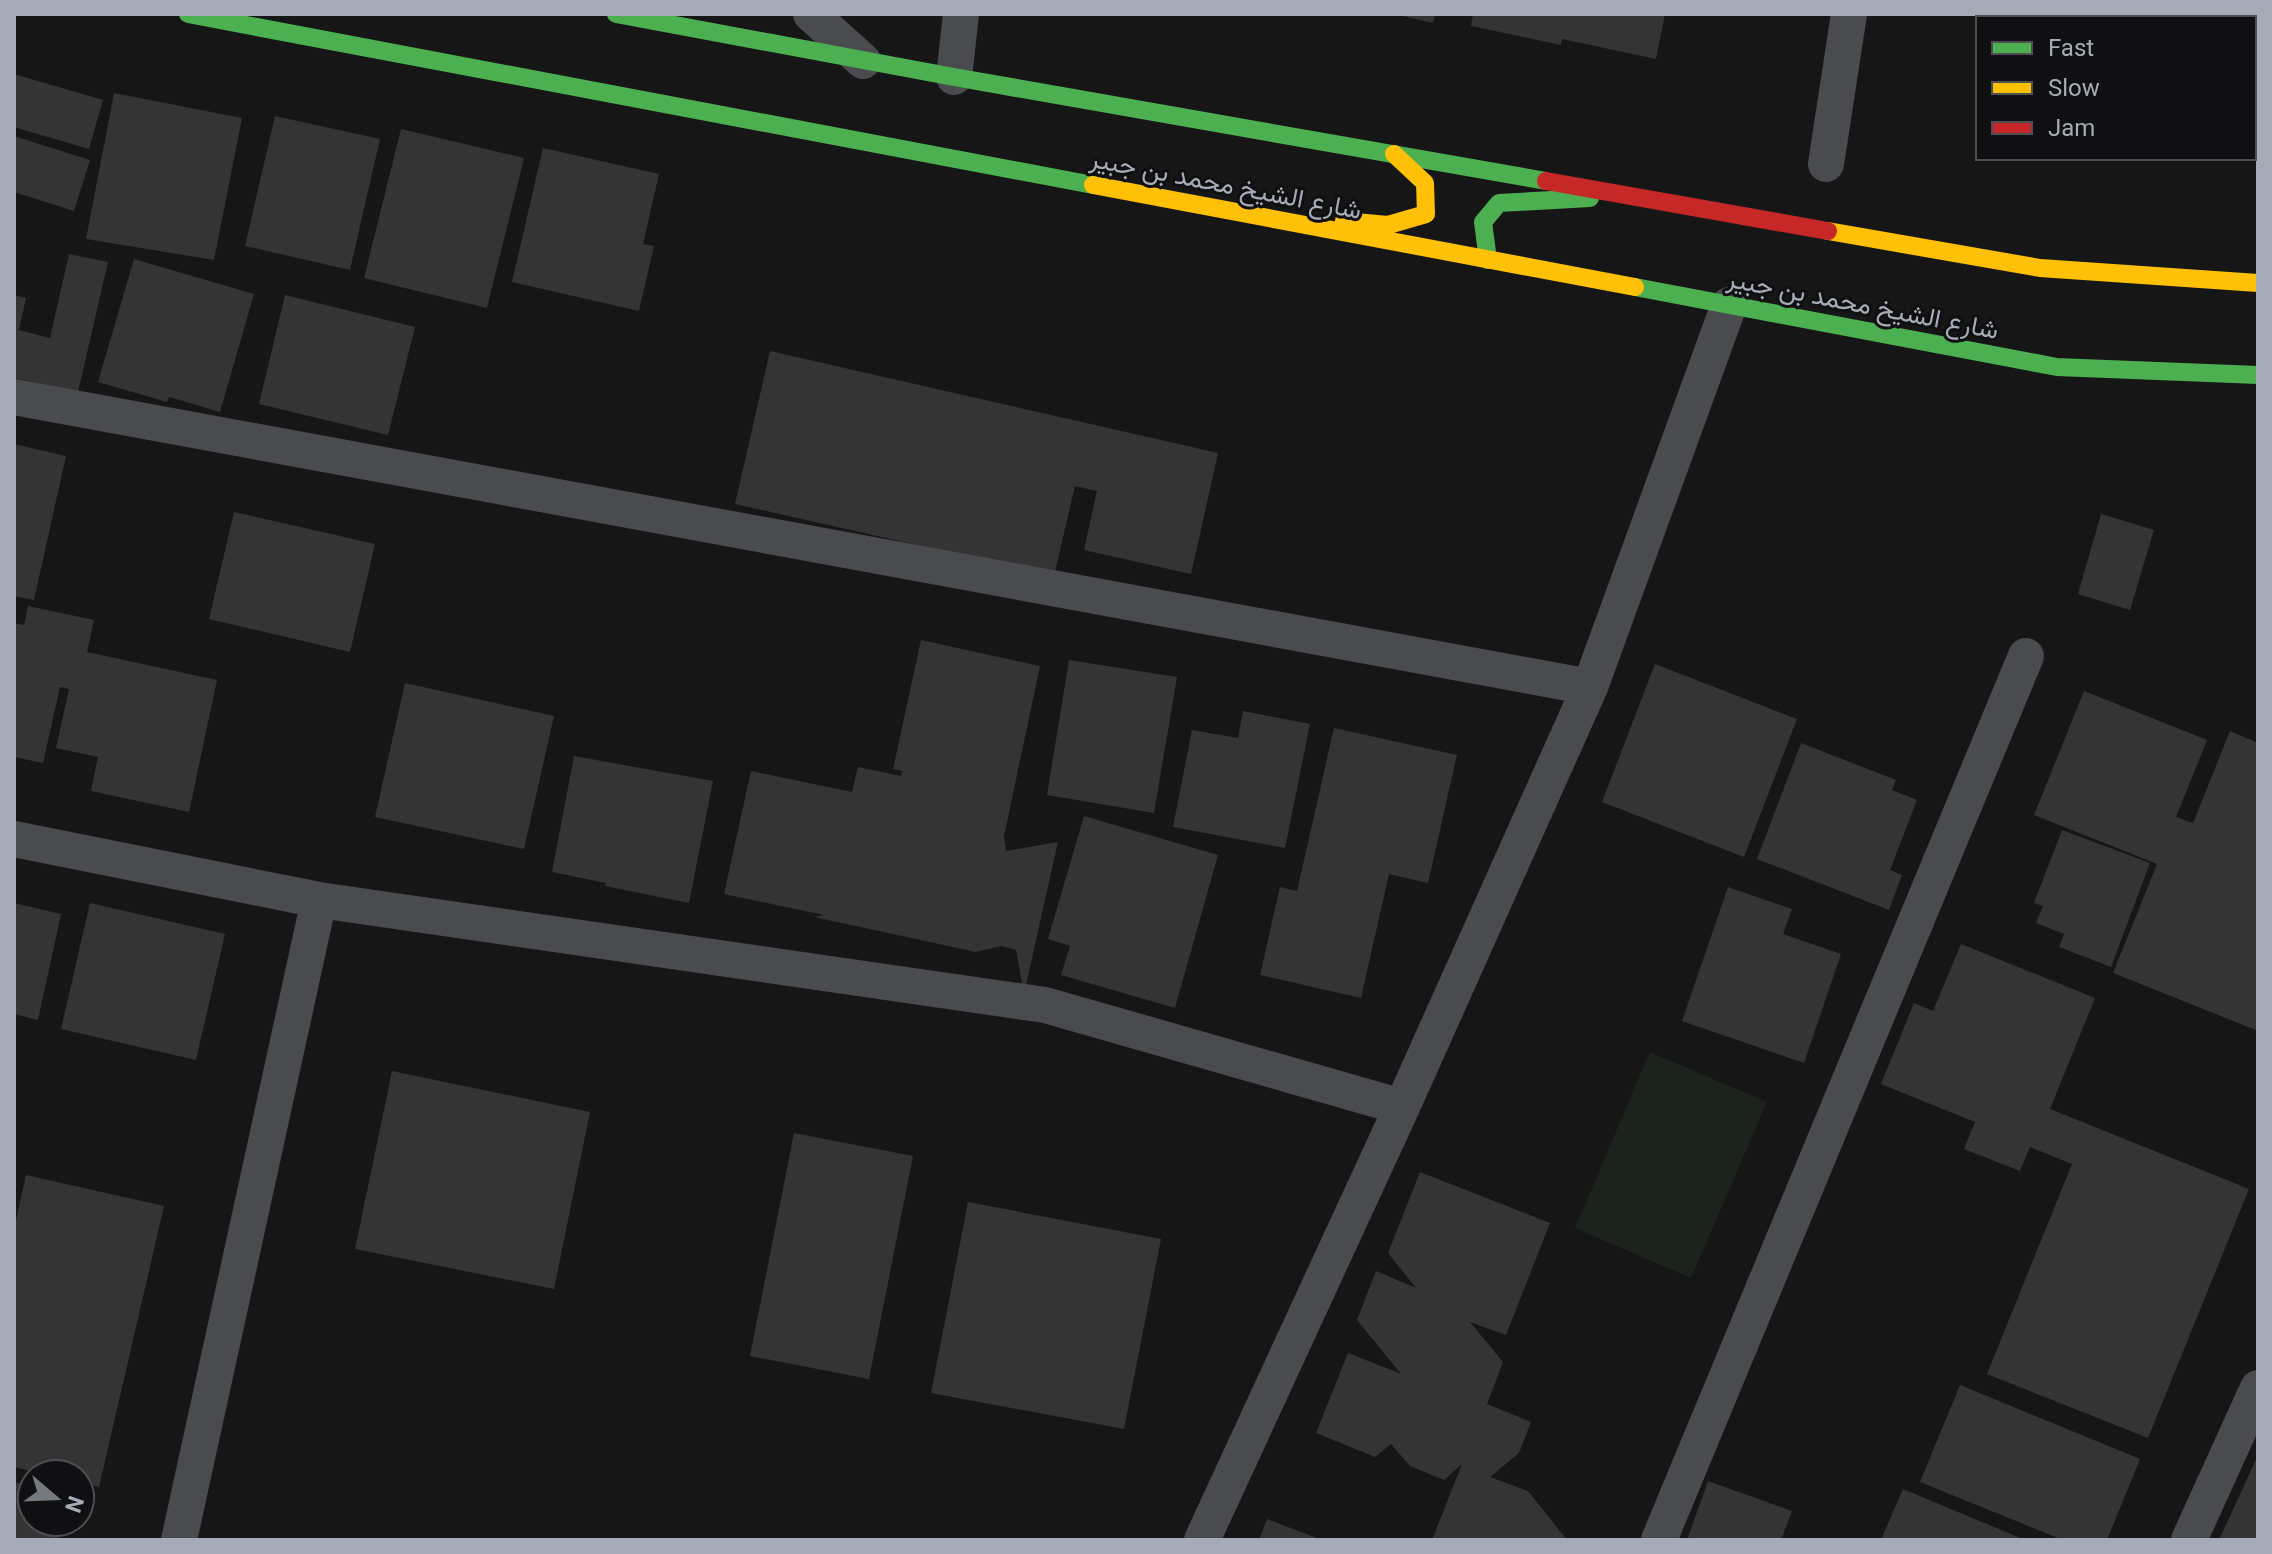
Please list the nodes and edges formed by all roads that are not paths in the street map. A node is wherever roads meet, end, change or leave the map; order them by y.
1 (188, 14) edge
2 (616, 14) edge
3 (811, 14) edge
4 (961, 14) edge
5 (1849, 14) edge
6 (863, 61) junction
7 (954, 77) junction
8 (1394, 154) junction
9 (1826, 164) dead end
10 (1628, 196) junction
11 (1238, 212) junction
12 (1488, 260) junction
13 (2258, 283) edge
14 (1729, 305) junction
15 (2258, 375) edge
16 (14, 397) edge
17 (2026, 656) dead end
18 (1590, 687) junction
19 (14, 839) edge
20 (319, 900) junction
21 (1402, 1107) junction
22 (2258, 1388) edge
23 (179, 1540) edge
24 (1202, 1540) edge
25 (1659, 1540) edge
26 (2189, 1540) edge

1 - 11 main road, شارع الشيخ محمد بن جبير
2 - 6 main road
3 - 6 street
4 - 7 street
5 - 9 street
6 - 7 main road
7 - 8 main road
8 - 10 main road
8 - 11 main road
10 - 12 main road
10 - 13 main road
11 - 12 main road, شارع الشيخ محمد بن جبير
12 - 14 main road, شارع الشيخ محمد بن جبير
14 - 15 main road, شارع الشيخ محمد بن جبير
14 - 18 street
16 - 18 street
17 - 25 street
18 - 21 street
19 - 20 street
20 - 21 street
20 - 23 street
21 - 24 street
22 - 26 street

